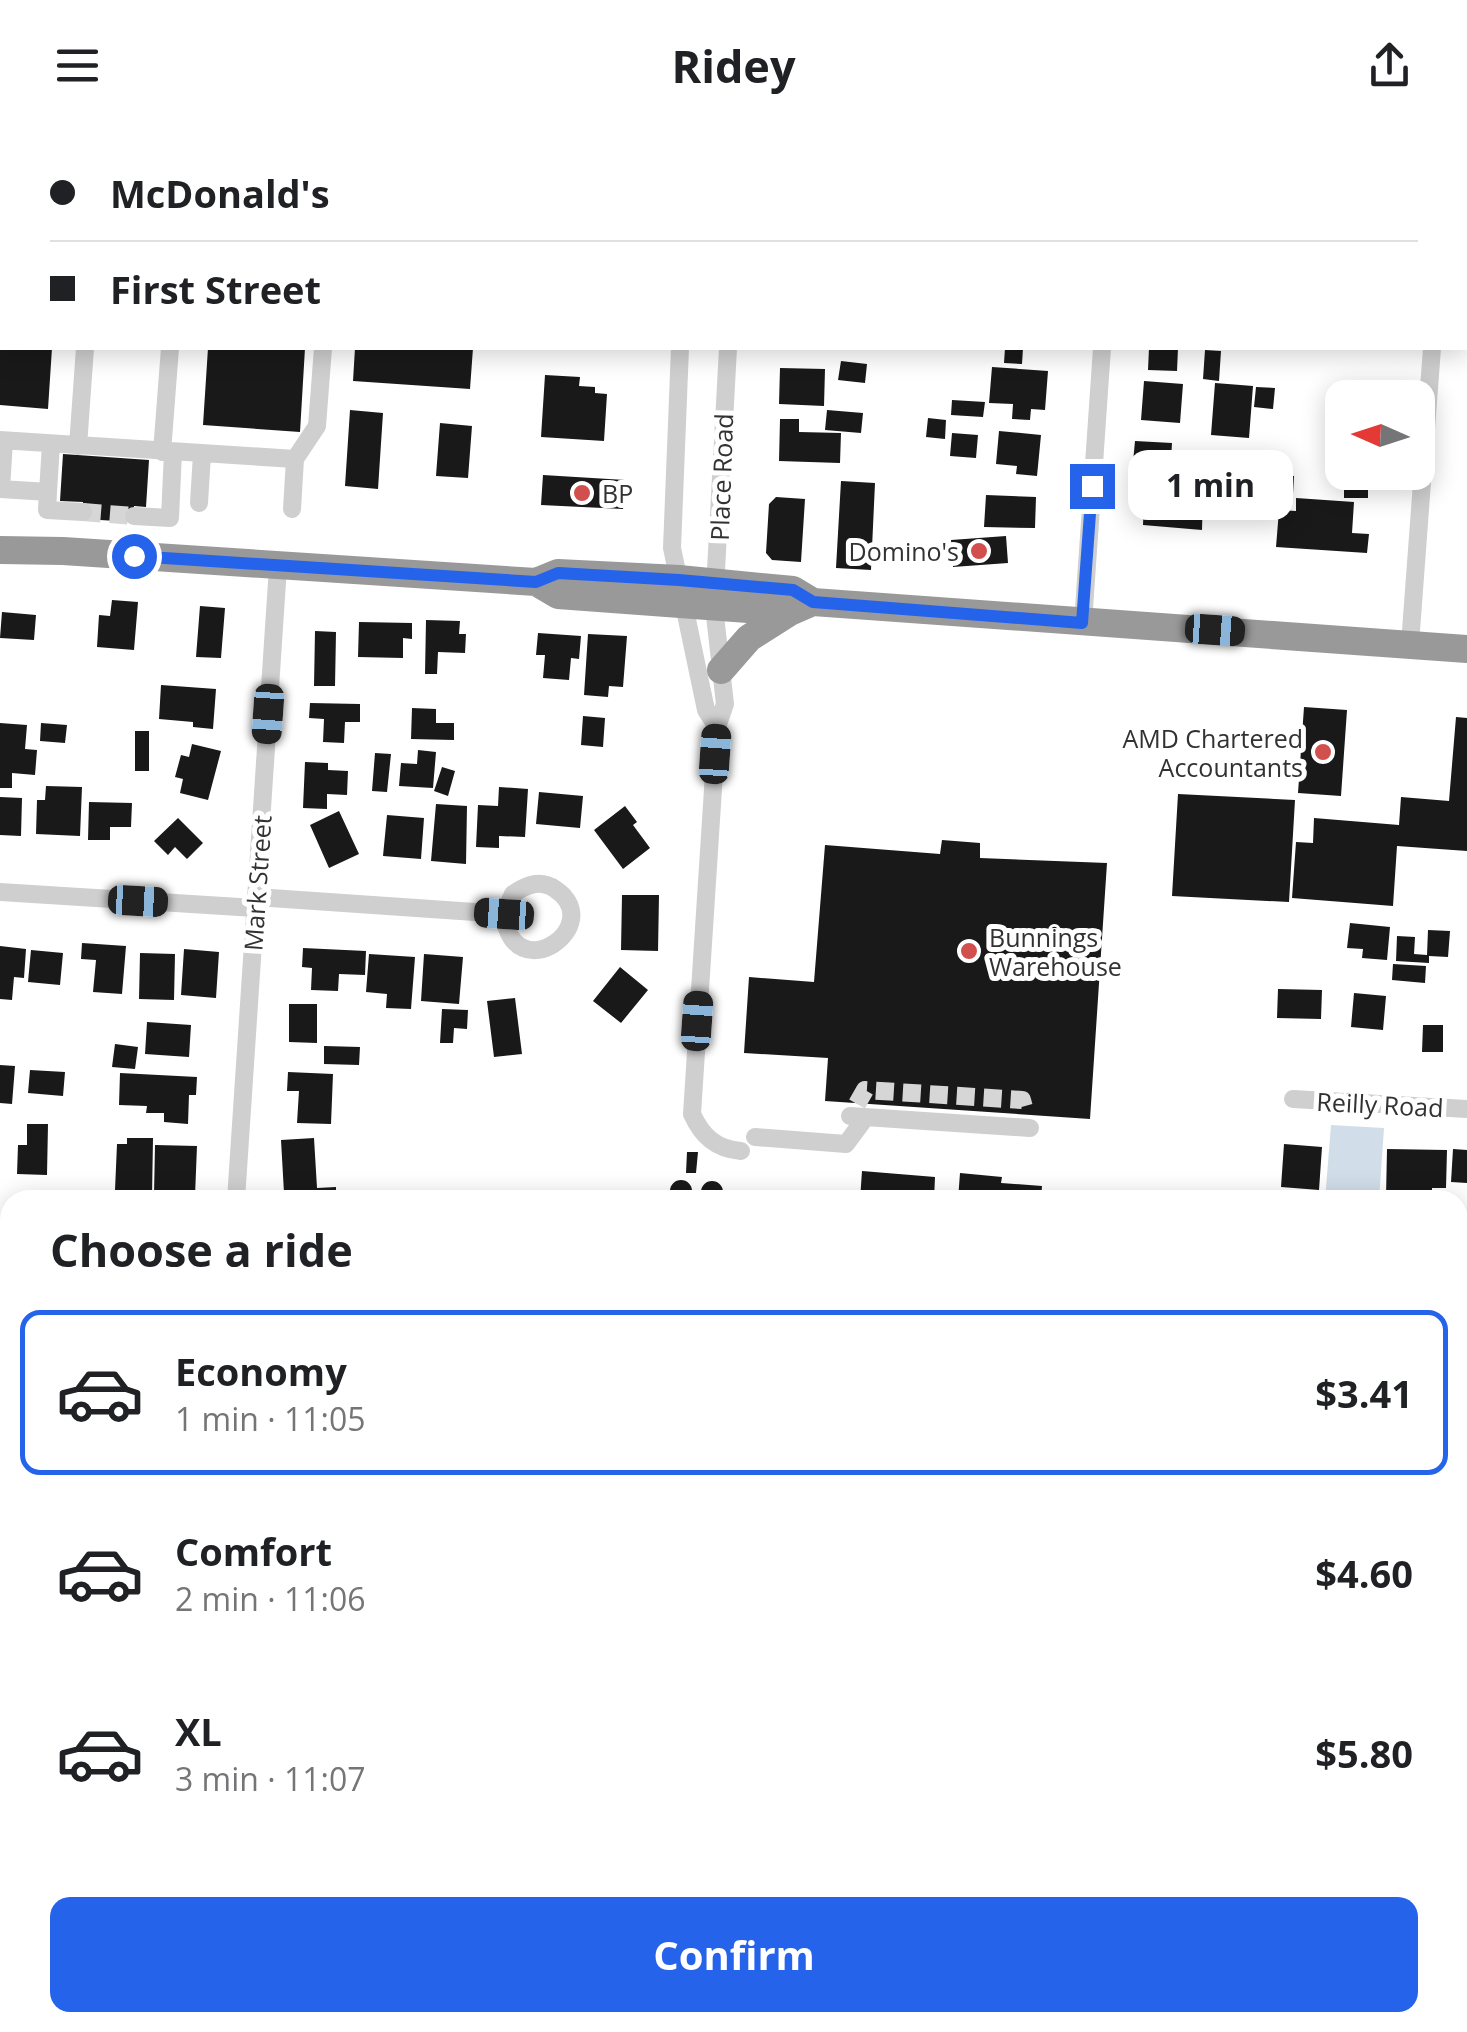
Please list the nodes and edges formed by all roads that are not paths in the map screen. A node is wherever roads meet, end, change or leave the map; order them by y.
1 (85, 350) edge
2 (170, 350) edge
3 (323, 350) edge
4 (680, 350) edge
5 (728, 350) edge
6 (1102, 350) edge
7 (1432, 350) edge
8 (2, 440) edge
9 (51, 444) junction
10 (78, 446) junction
11 (181, 453) junction
12 (295, 459) junction
13 (1, 488) edge
14 (48, 492) junction
15 (199, 503) dead end
16 (292, 509) dead end
17 (83, 512) tunnel mouth
18 (134, 516) tunnel mouth
19 (0, 550) edge
20 (278, 566) junction
21 (682, 592) junction
22 (714, 595) junction
23 (801, 607) junction
24 (1082, 623) junction
25 (1410, 644) junction
26 (1467, 649) edge
27 (721, 670) junction
28 (716, 726) junction
29 (0, 892) edge
30 (255, 903) junction
31 (504, 914) dead end
32 (1293, 1099) dead end
33 (1467, 1108) edge
34 (1030, 1128) dead end
35 (755, 1136) dead end
36 (739, 1151) dead end
37 (237, 1190) edge

1 - 10 street
2 - 11 street
3 - 12 street
4 - 21 street, Place Road
5 - 22 street, Place Road
6 - 24 street
7 - 25 street
8 - 9 street
8 - 13 street
9 - 10 street
9 - 14 street
10 - 11 street
11 - 12 street
11 - 15 street
11 - 18 street
12 - 16 street
13 - 14 street
14 - 17 street
19 - 20 highway
20 - 21 highway
20 - 30 street, Mark Street
21 - 22 highway
21 - 28 street, Place Road
22 - 23 highway
22 - 27 street, Place Road
23 - 24 highway
23 - 27 highway
24 - 25 highway
25 - 26 highway
27 - 28 street, Place Road
28 - 36 street, Place Road
29 - 30 street
30 - 31 street
30 - 37 street, Mark Street
32 - 33 street, Reilly Road
34 - 35 street

